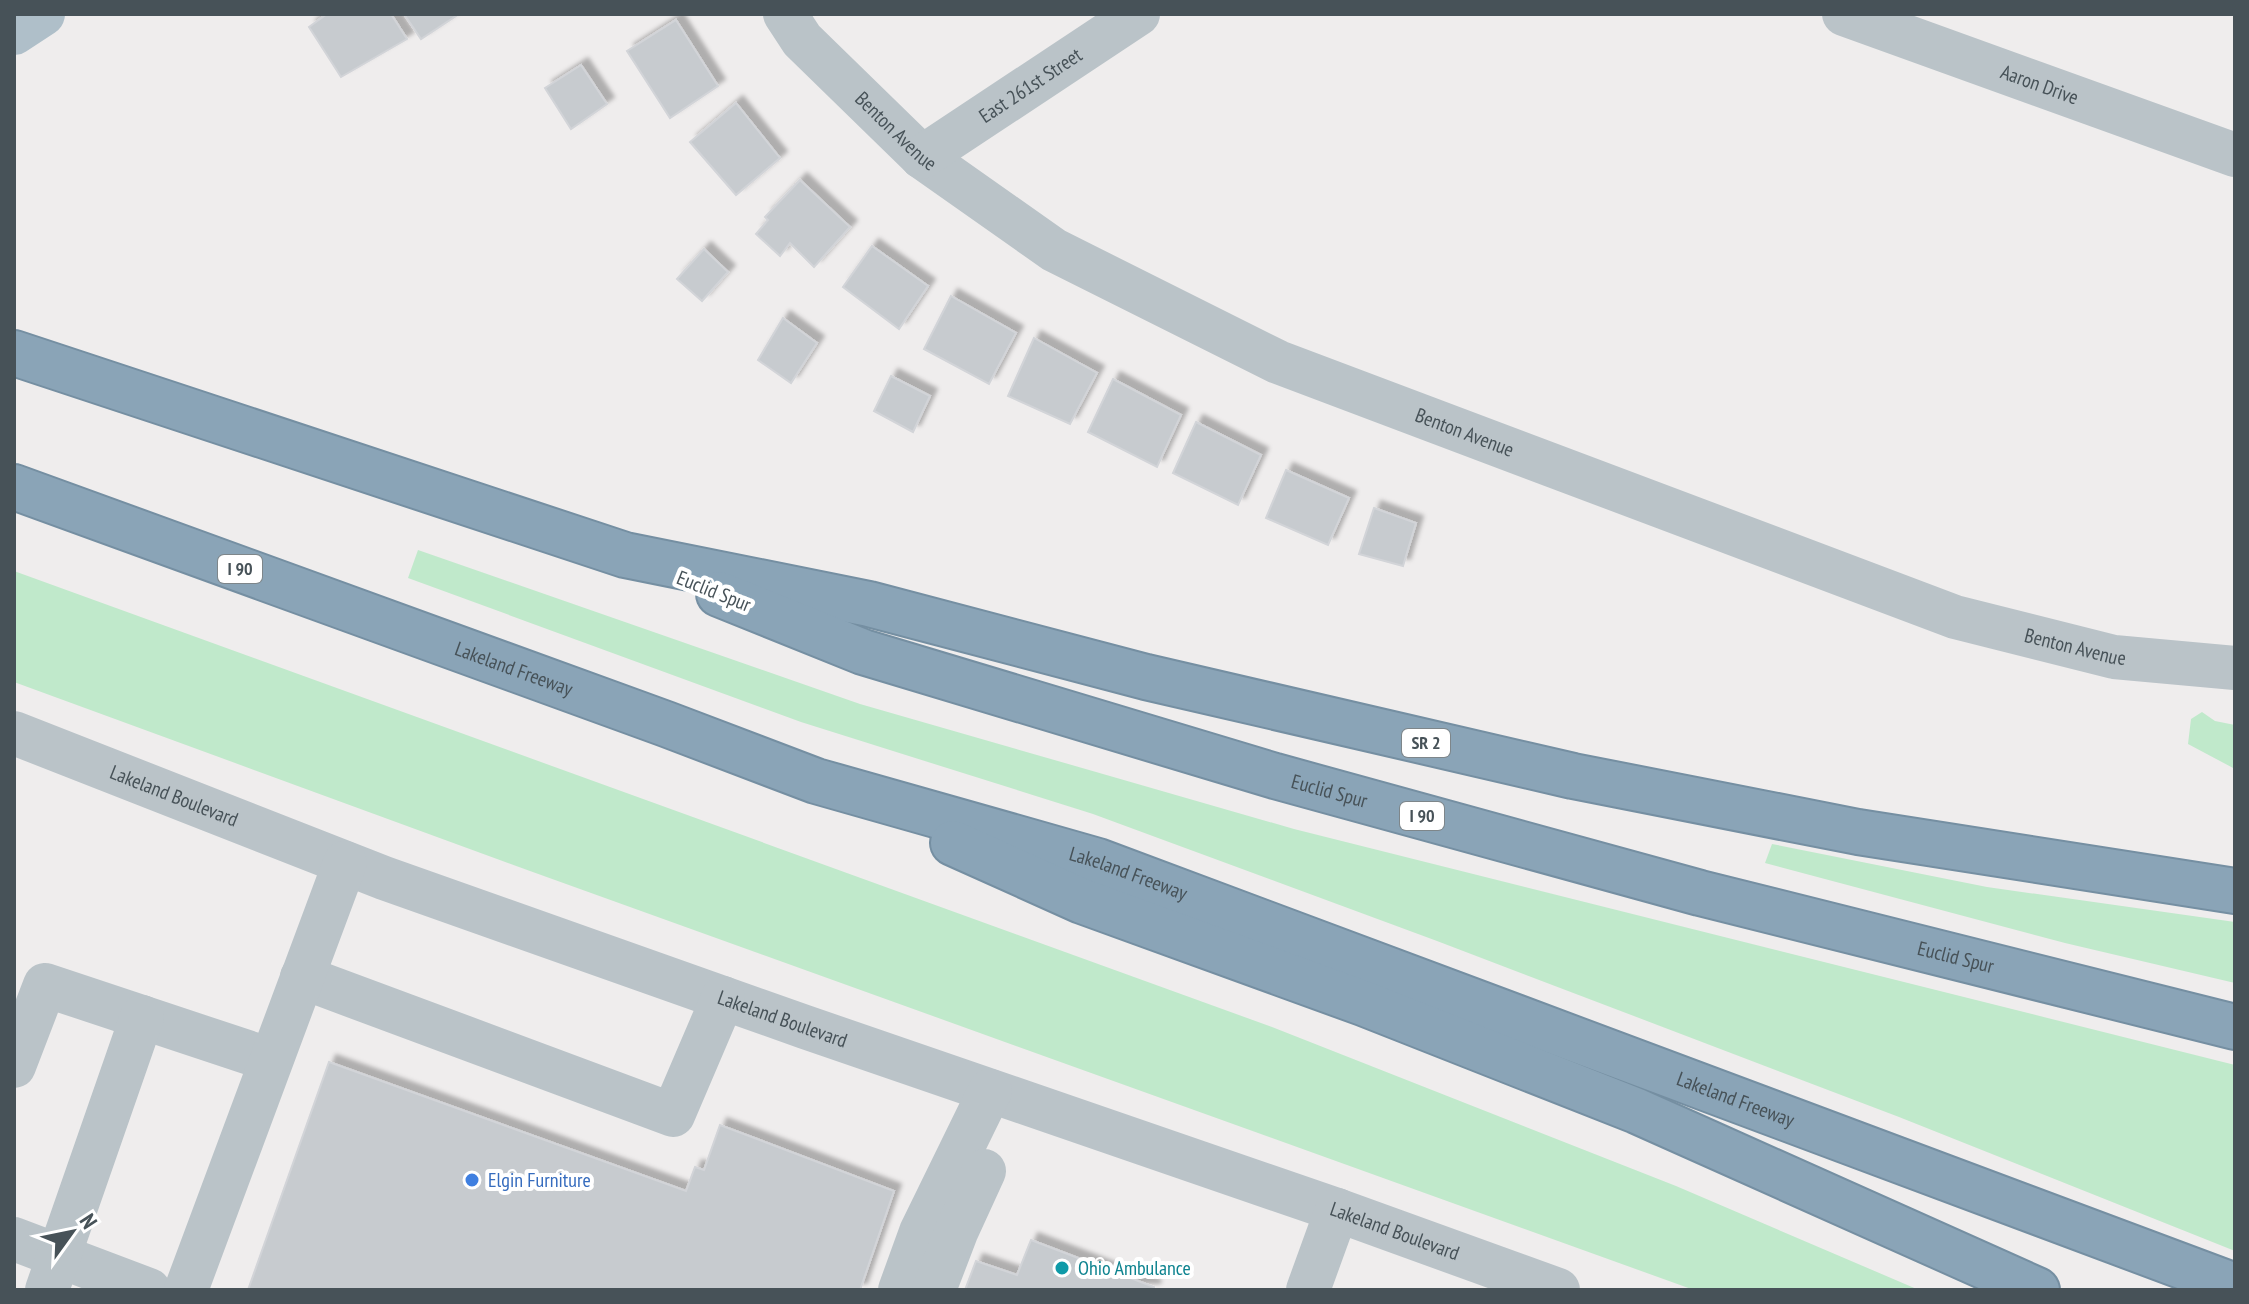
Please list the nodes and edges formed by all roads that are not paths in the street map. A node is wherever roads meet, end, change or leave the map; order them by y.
1 (785, 14) edge
2 (1138, 14) edge
3 (1844, 14) edge
4 (2235, 155) edge
5 (922, 157) junction
6 (14, 353) edge
7 (14, 487) edge
8 (625, 555) junction
9 (2235, 668) edge
10 (14, 733) edge
11 (816, 781) junction
12 (345, 863) junction
13 (2235, 891) edge
14 (302, 977) junction
15 (723, 998) junction
16 (142, 1017) junction
17 (2235, 1027) edge
18 (271, 1060) junction
19 (14, 1066) edge
20 (1002, 1095) junction
21 (1337, 1210) junction
22 (14, 1239) edge
23 (53, 1272) edge
24 (2235, 1286) edge
25 (149, 1290) edge
26 (186, 1290) edge
27 (900, 1290) edge
28 (934, 1290) edge
29 (1308, 1290) edge
30 (1558, 1290) edge
31 (2037, 1290) edge

1 - 5 street, Benton Avenue
2 - 5 street, East 261st Street
3 - 4 street, Aaron Drive
5 - 9 street, Benton Avenue
6 - 8 highway, I 90
7 - 11 highway, Lakeland Freeway / I 90
8 - 13 highway, SR 2
8 - 17 highway, Euclid Spur / I 90
10 - 12 street, Lakeland Boulevard
11 - 24 highway, Lakeland Freeway
11 - 31 highway, I 90
12 - 14 street
12 - 15 street, Lakeland Boulevard
14 - 15 street
14 - 18 street
15 - 20 street, Lakeland Boulevard
16 - 18 street
16 - 19 street
16 - 23 street
18 - 26 street
20 - 21 street, Lakeland Boulevard
20 - 27 street
20 - 28 street
21 - 29 street
21 - 30 street, Lakeland Boulevard
22 - 23 street
23 - 25 street

